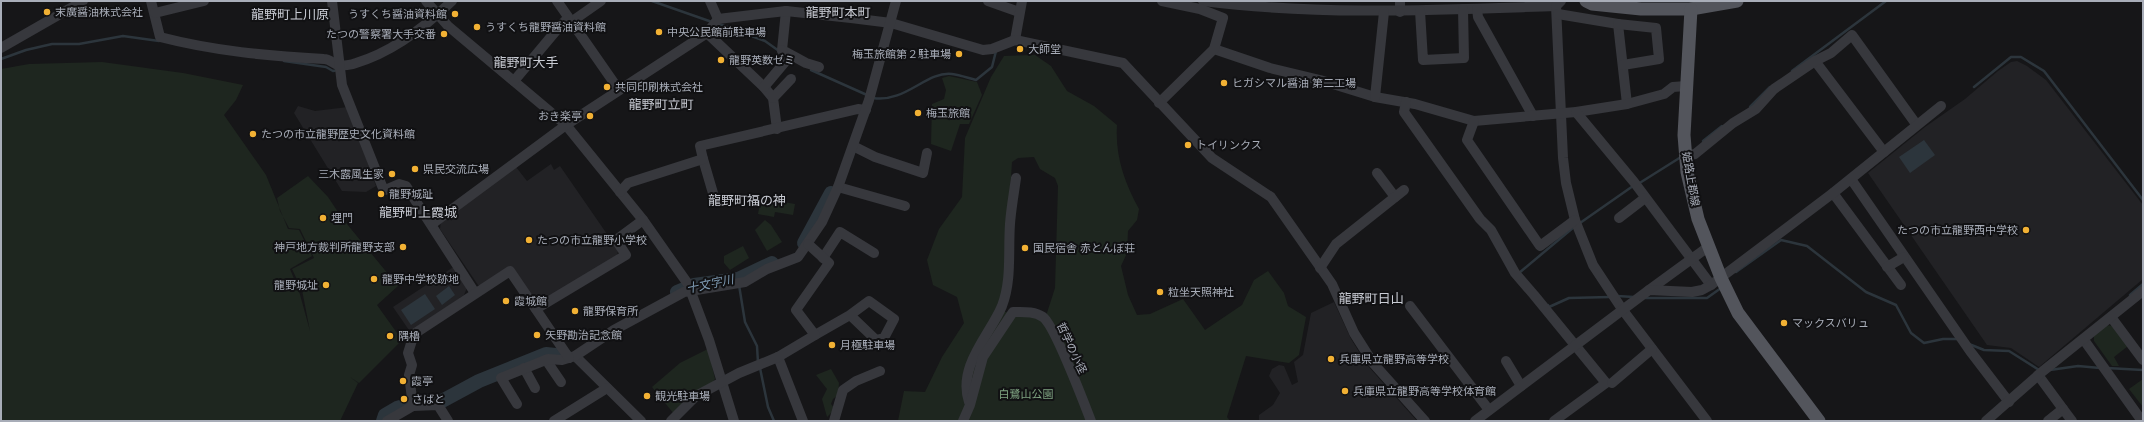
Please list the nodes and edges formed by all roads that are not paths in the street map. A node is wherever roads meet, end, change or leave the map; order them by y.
1 (83, 1) edge
2 (151, 1) edge
3 (204, 1) edge
4 (332, 1) edge
5 (426, 1) edge
6 (452, 1) edge
7 (557, 1) edge
8 (601, 1) edge
9 (710, 1) edge
10 (896, 1) edge
11 (988, 1) edge
12 (1022, 1) edge
13 (1162, 1) edge
14 (1400, 1) edge
15 (1586, 1) edge
16 (1737, 1) edge
17 (1201, 4) edge
18 (1291, 5) edge
19 (1692, 5) edge
20 (1558, 7) edge
21 (1463, 9) junction
22 (1477, 9) junction
23 (786, 11) junction
24 (1420, 11) junction
25 (1019, 12) junction
26 (1384, 12) junction
27 (1400, 12) junction
28 (155, 13) junction
29 (439, 16) junction
30 (718, 19) junction
31 (570, 20) junction
32 (891, 23) junction
33 (1618, 24) junction
34 (707, 33) junction
35 (1015, 40) junction
36 (1, 48) edge
37 (1214, 49) junction
38 (782, 50) junction
39 (1815, 61) junction
40 (338, 65) junction
41 (1623, 65) junction
42 (819, 67) dead end
43 (790, 79) dead end
44 (514, 81) junction
45 (1686, 86) junction
46 (764, 87) junction
47 (619, 90) junction
48 (1375, 97) junction
49 (773, 98) junction
50 (1406, 102) junction
51 (1159, 103) junction
52 (1627, 104) junction
53 (1941, 106) dead end
54 (866, 110) junction
55 (1576, 112) junction
56 (1560, 113) junction
57 (1533, 116) junction
58 (1474, 121) junction
59 (1916, 124) junction
60 (566, 125) junction
61 (778, 129) junction
62 (853, 146) junction
63 (927, 152) dead end
64 (1884, 152) junction
65 (1686, 156) junction
66 (703, 159) junction
67 (1377, 173) dead end
68 (1016, 178) dead end
69 (1850, 179) junction
70 (838, 187) junction
71 (1404, 190) dead end
72 (620, 192) junction
73 (1833, 193) junction
74 (1395, 197) junction
75 (1645, 198) junction
76 (715, 200) dead end
77 (905, 206) dead end
78 (1619, 218) dead end
79 (643, 220) junction
80 (1576, 220) junction
81 (432, 224) junction
82 (808, 244) junction
83 (1708, 247) junction
84 (874, 253) dead end
85 (1904, 257) junction
86 (823, 258) junction
87 (1691, 259) junction
88 (1887, 267) junction
89 (1320, 268) junction
90 (1716, 282) junction
91 (1901, 285) dead end
92 (690, 287) junction
93 (1649, 290) junction
94 (2143, 291) edge
95 (475, 293) junction
96 (1410, 306) dead end
97 (536, 309) junction
98 (1622, 309) junction
99 (850, 315) dead end
100 (2111, 317) junction
101 (816, 335) junction
102 (2084, 340) junction
103 (1576, 345) junction
104 (1652, 349) junction
105 (569, 354) junction
106 (778, 357) junction
107 (546, 360) junction
108 (2143, 360) edge
109 (1506, 361) dead end
110 (524, 368) junction
111 (880, 371) dead end
112 (2038, 375) junction
113 (721, 381) junction
114 (561, 382) dead end
115 (1612, 384) dead end
116 (1521, 386) junction
117 (536, 388) dead end
118 (607, 388) junction
119 (412, 402) junction
120 (2008, 402) junction
121 (517, 404) dead end
122 (970, 405) junction
123 (2063, 409) junction
124 (1489, 410) junction
125 (387, 421) edge
126 (448, 421) edge
127 (554, 421) edge
128 (641, 421) edge
129 (671, 421) edge
130 (734, 421) edge
131 (803, 421) edge
132 (834, 421) edge
133 (963, 421) edge
134 (1091, 421) edge
135 (1425, 421) edge
136 (1475, 421) edge
137 (1554, 421) edge
138 (1707, 421) edge
139 (1819, 421) edge
140 (1986, 421) edge
141 (2048, 421) edge
142 (2072, 421) edge
143 (2142, 421) edge

1 - 36 street
2 - 28 street
3 - 28 street
4 - 40 street
5 - 29 street
6 - 29 street
7 - 31 street
8 - 31 street
9 - 30 street
10 - 32 street
11 - 25 street
12 - 25 street
13 - 17 street
14 - 27 street
15 - 19 main road
16 - 19 main road
17 - 18 street
17 - 37 street
18 - 26 street
19 - 45 main road, 姫路上郡線
20 - 22 street
20 - 33 street
20 - 56 street
21 - 22 street
21 - 24 street
21 - 24 street
22 - 57 street
23 - 30 street
23 - 32 street
23 - 38 street
24 - 27 street
25 - 35 street
26 - 27 street
26 - 48 street
28 - 40 street
29 - 40 street
29 - 44 street
30 - 34 street
31 - 44 street
31 - 47 street
32 - 35 street
32 - 54 street
33 - 41 street
33 - 41 street
34 - 46 street
34 - 47 street
35 - 51 street
37 - 48 street
37 - 51 street
38 - 42 street
38 - 46 street
39 - 59 street
39 - 64 street
39 - 65 street
40 - 81 street
41 - 52 street
43 - 49 street
44 - 60 street
45 - 52 street
45 - 65 main road, 姫路上郡線
46 - 49 street
47 - 60 street
48 - 50 street
49 - 61 street
50 - 58 street
50 - 103 street
51 - 89 street
52 - 55 street
53 - 59 street
54 - 61 street
54 - 62 street
55 - 56 street
55 - 75 street
56 - 57 street
56 - 80 street
57 - 58 street
58 - 80 street
59 - 64 street
60 - 72 street
60 - 81 street
61 - 66 street
62 - 63 street
62 - 70 street
64 - 69 street
65 - 83 main road, 姫路上郡線
66 - 72 street
66 - 76 street
67 - 74 street
68 - 122 street
69 - 73 street
69 - 85 street
70 - 77 street
70 - 82 street
71 - 74 street
72 - 79 street
73 - 88 street
73 - 90 street
74 - 89 street
75 - 78 street
75 - 87 street
79 - 92 street
79 - 97 street
80 - 98 street
81 - 95 street
82 - 86 street
82 - 92 street
83 - 87 street
83 - 90 main road, 姫路上郡線
84 - 86 street
85 - 88 street
85 - 120 street
86 - 101 street
87 - 90 street
87 - 93 street
88 - 91 street
89 - 135 street
90 - 93 street
90 - 139 main road, 姫路上郡線
92 - 105 street
92 - 113 street
93 - 98 street
94 - 100 street
95 - 97 street
95 - 119 street
96 - 124 street
97 - 105 street
98 - 103 street
98 - 104 street
99 - 101 street
100 - 102 street
100 - 108 street
101 - 106 street
102 - 112 street
102 - 143 street
103 - 116 street
103 - 137 street
104 - 115 street
104 - 138 street
105 - 107 street
105 - 118 street
106 - 113 street
106 - 131 street
107 - 110 street
107 - 114 street
109 - 116 street
110 - 117 street
110 - 121 street
111 - 132 street
112 - 120 street
112 - 123 street
113 - 129 street
113 - 130 street
116 - 124 street
118 - 127 street
118 - 128 street
119 - 125 street
119 - 126 street
120 - 140 street
122 - 133 street, 哲学の小径
122 - 134 street, 哲学の小径
123 - 141 street
123 - 142 street
124 - 136 street

